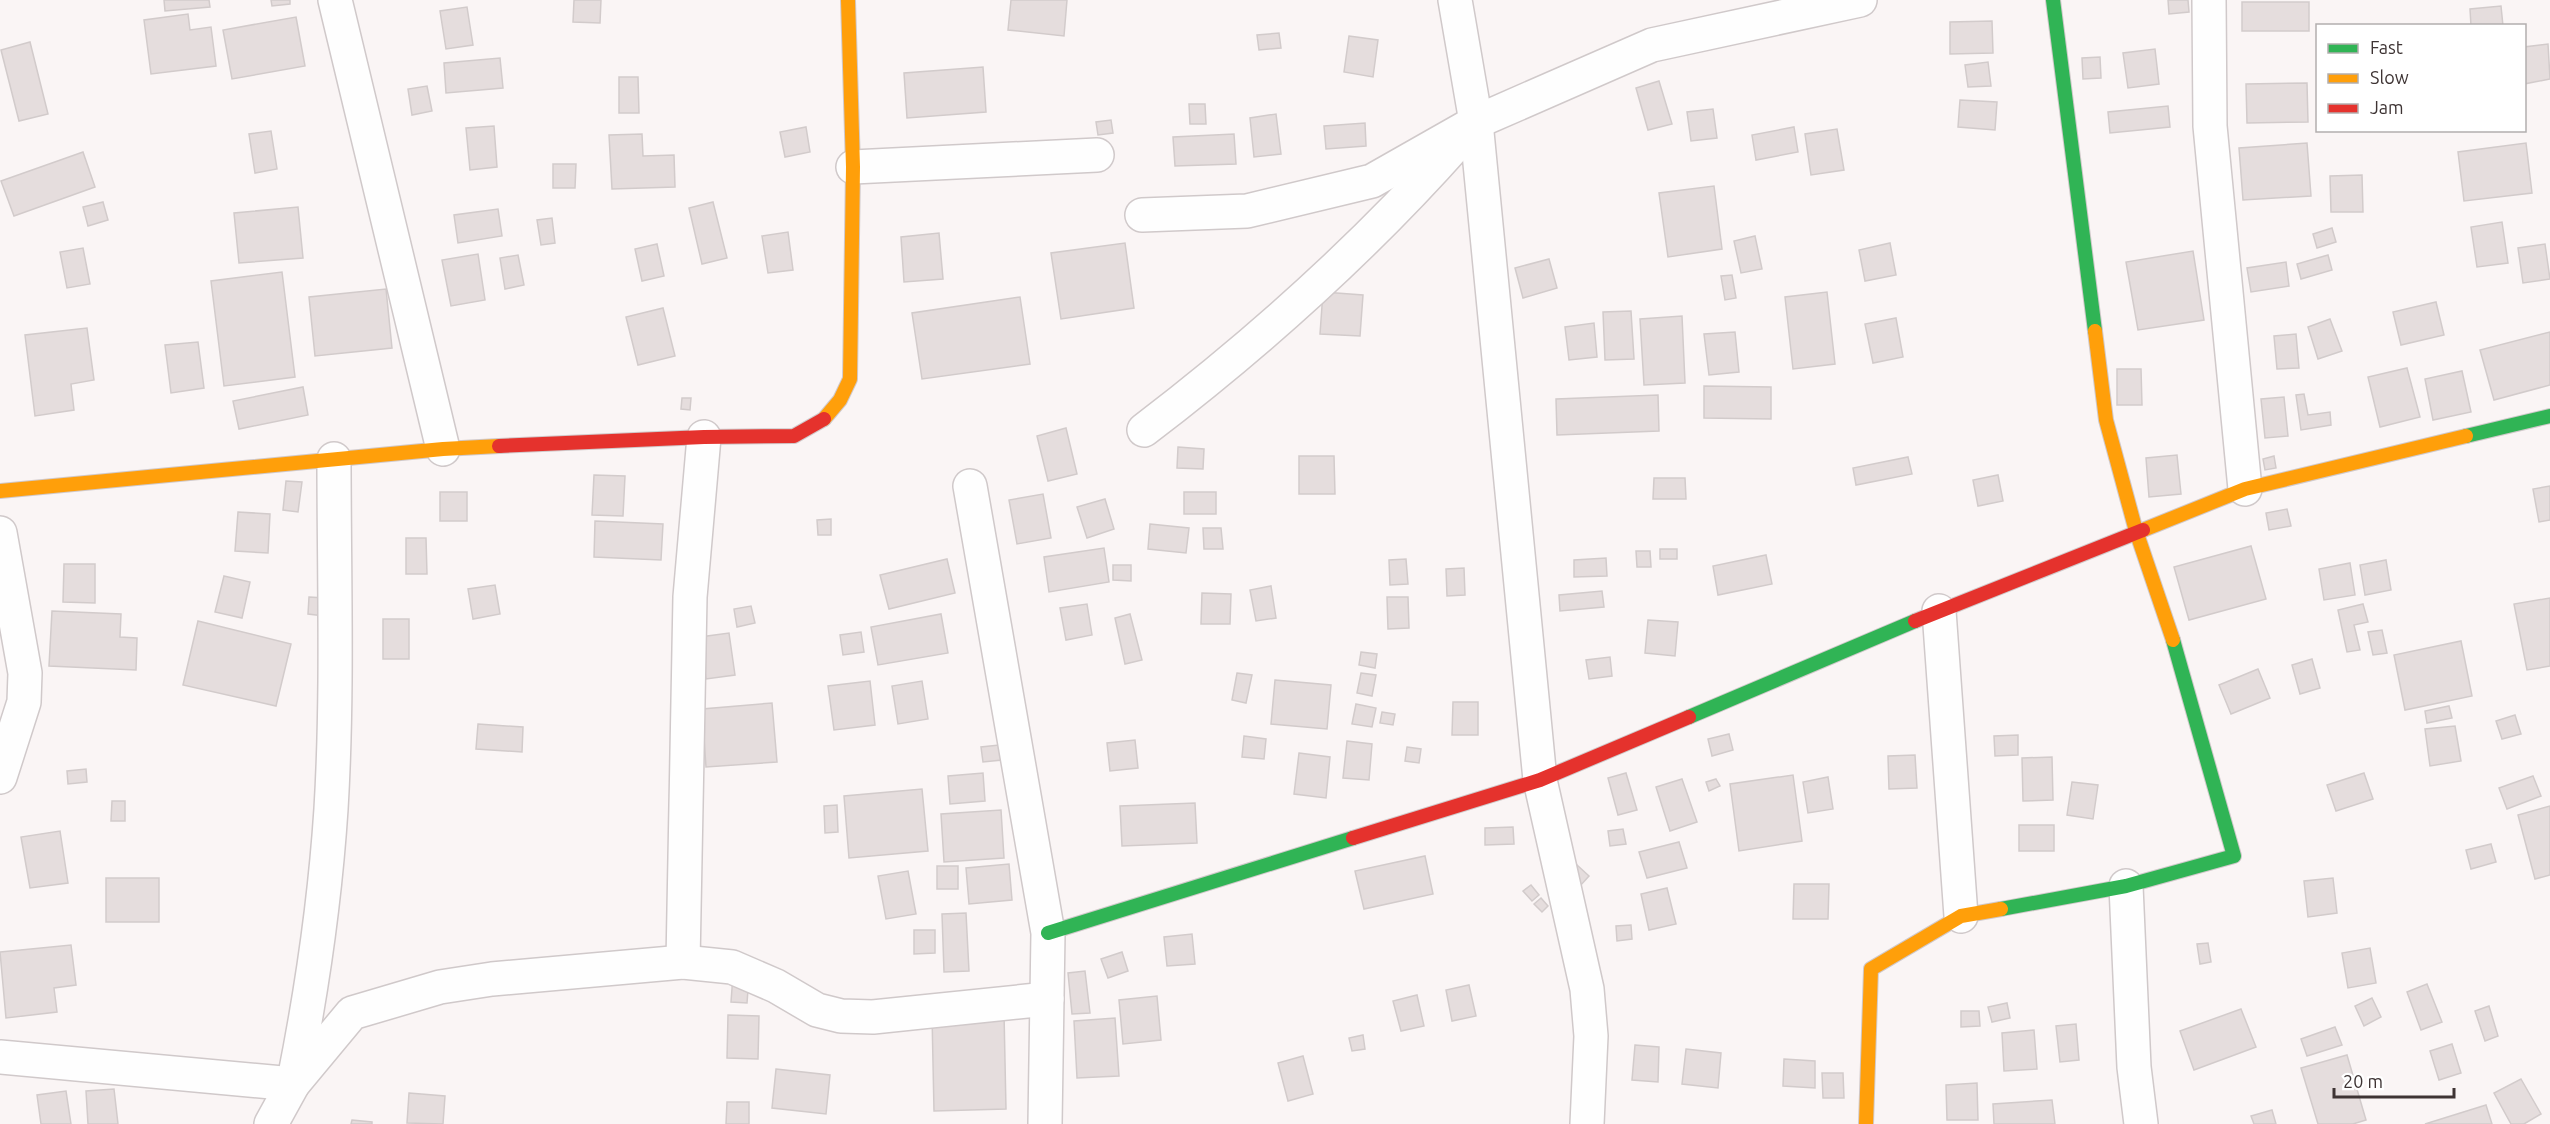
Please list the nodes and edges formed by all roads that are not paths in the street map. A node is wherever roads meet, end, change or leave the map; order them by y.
1 (335, 0) edge
2 (848, 0) edge
3 (1455, 0) edge
4 (1860, 0) edge
5 (2053, 0) edge
6 (2209, 0) edge
7 (1476, 122) junction
8 (1097, 155) dead end
9 (853, 167) junction
10 (1143, 215) dead end
11 (2550, 417) edge
12 (1144, 430) dead end
13 (704, 437) junction
14 (443, 449) junction
15 (334, 459) junction
16 (970, 486) dead end
17 (2245, 489) junction
18 (0, 491) edge
19 (2136, 531) junction
20 (0, 533) edge
21 (1939, 611) junction
22 (0, 777) edge
23 (1540, 780) junction
24 (2126, 886) junction
25 (1961, 916) junction
26 (1048, 933) junction
27 (683, 962) junction
28 (1047, 999) junction
29 (0, 1057) edge
30 (293, 1084) junction
31 (271, 1124) edge
32 (1045, 1124) edge
33 (1587, 1124) edge
34 (1866, 1124) edge
35 (2141, 1124) edge

1 - 14 street
2 - 9 street
3 - 7 street
4 - 7 street
5 - 19 street
6 - 17 street
7 - 10 street
7 - 12 street
7 - 23 street
8 - 9 street
9 - 13 street
11 - 17 street
13 - 14 street
13 - 27 street
14 - 15 street
15 - 18 street
15 - 30 street
16 - 26 street
17 - 19 street
19 - 21 street
19 - 24 street
20 - 22 street
21 - 23 street
21 - 25 street
23 - 26 street
23 - 33 street
24 - 25 street
24 - 35 street
25 - 34 street
26 - 28 street
27 - 28 street
27 - 30 street
28 - 32 street
29 - 30 street
30 - 31 street

